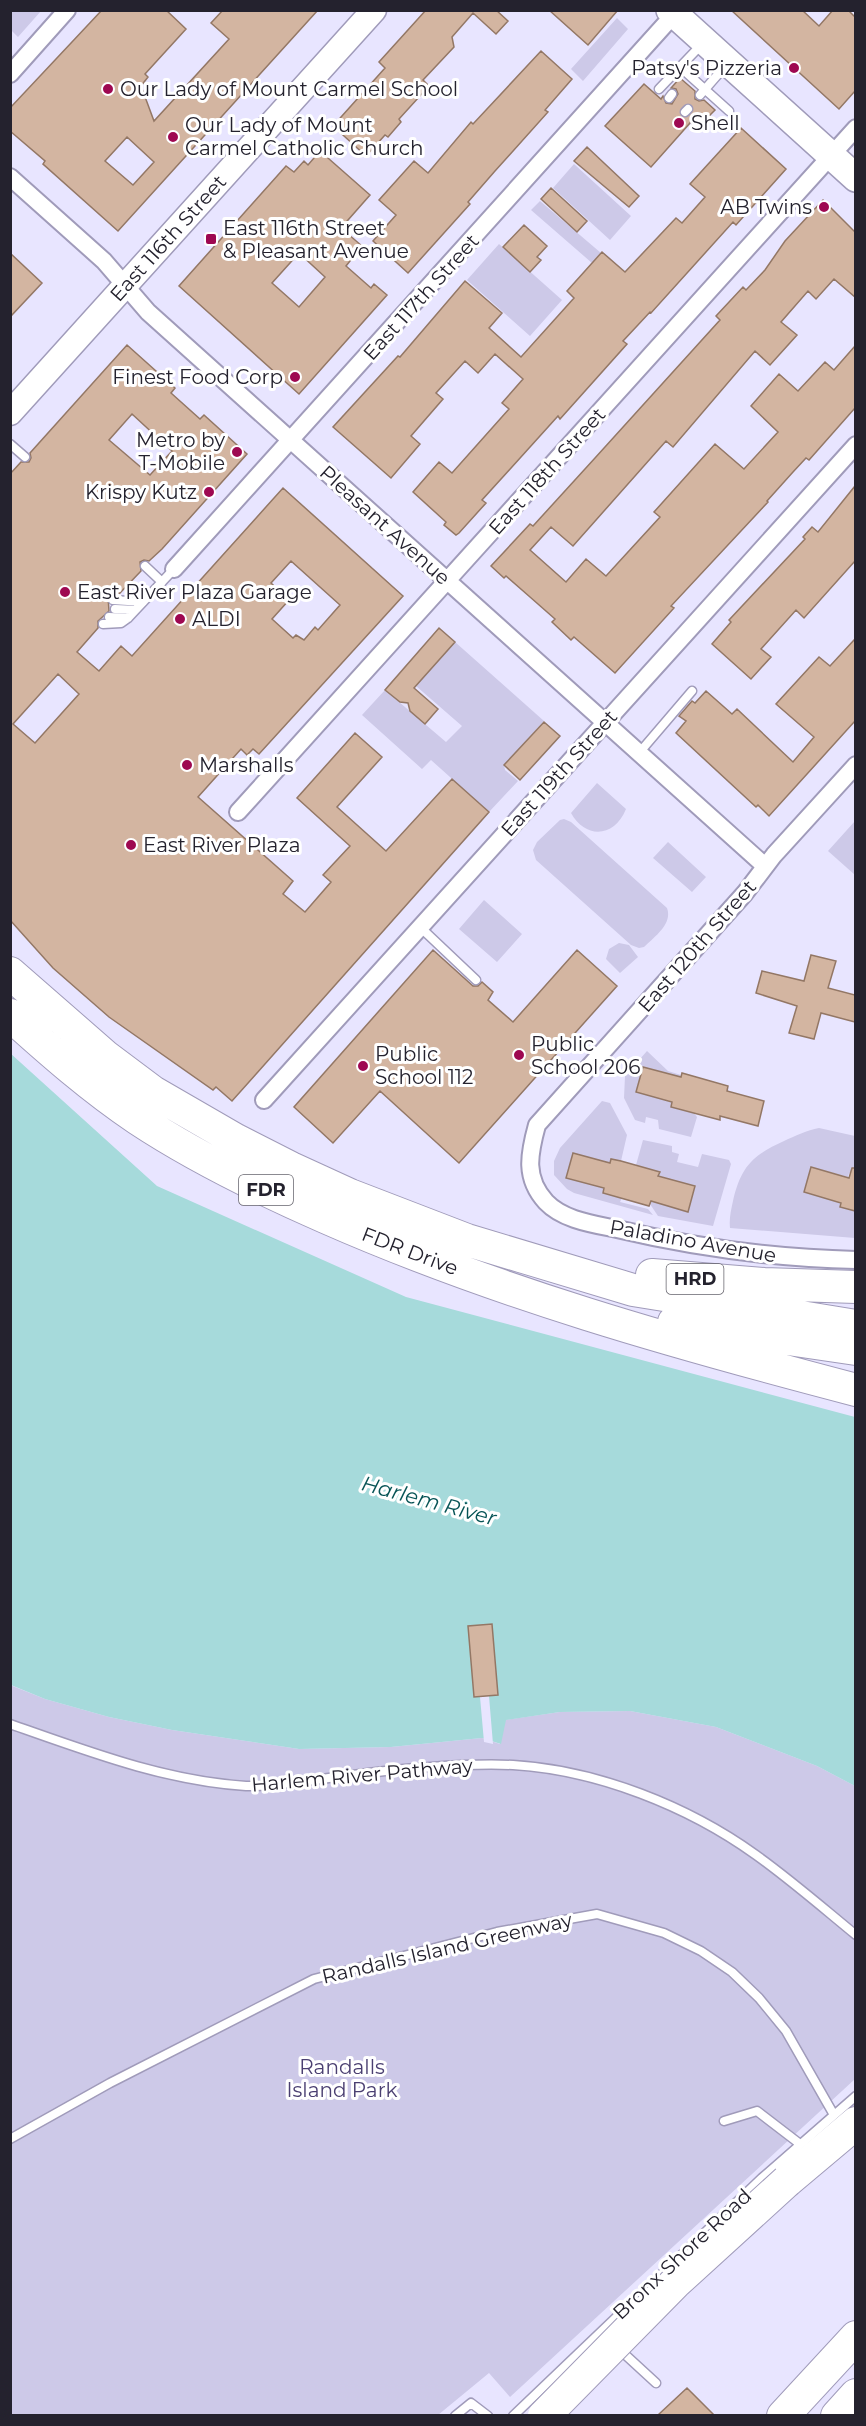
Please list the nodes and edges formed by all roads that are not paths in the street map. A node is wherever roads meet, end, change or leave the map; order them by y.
1 (67, 10) edge
2 (374, 10) edge
3 (674, 12) edge
4 (704, 42) junction
5 (728, 63) junction
6 (680, 67) junction
7 (10, 74) edge
8 (659, 89) dead end
9 (702, 92) junction
10 (729, 111) dead end
11 (855, 128) edge
12 (831, 155) junction
13 (10, 177) edge
14 (855, 178) edge
15 (125, 286) junction
16 (10, 413) edge
17 (290, 441) junction
18 (10, 444) edge
19 (855, 445) edge
20 (25, 457) dead end
21 (145, 566) dead end
22 (174, 569) joint
23 (448, 581) junction
24 (162, 582) junction
25 (143, 602) junction
26 (135, 610) junction
27 (106, 620) dead end
28 (692, 691) dead end
29 (604, 723) junction
30 (639, 753) junction
31 (855, 765) edge
32 (238, 812) dead end
33 (765, 866) junction
34 (420, 927) junction
35 (10, 973) edge
36 (476, 980) dead end
37 (10, 1015) edge
38 (264, 1100) dead end
39 (537, 1125) joint
40 (535, 1259) junction
41 (855, 1260) edge
42 (855, 1287) edge
43 (555, 1304) junction
44 (855, 1326) edge
45 (855, 1349) edge
46 (855, 1390) edge
47 (10, 1724) edge
48 (855, 1935) edge
49 (855, 2096) edge
50 (845, 2119) edge
51 (724, 2121) dead end
52 (10, 2139) edge
53 (800, 2145) junction
54 (599, 2331) junction
55 (855, 2337) edge
56 (656, 2383) dead end
57 (456, 2415) edge
58 (488, 2415) edge
59 (513, 2415) edge
60 (544, 2415) edge
61 (783, 2415) edge

1 - 7 street
2 - 15 street, East 116th Street
3 - 4 main road
3 - 17 street, East 117th Street
4 - 5 main road
4 - 6 lane
5 - 9 lane
5 - 12 main road
6 - 8 lane
6 - 9 lane
9 - 10 lane
11 - 12 street, East 118th Street
12 - 14 main road
12 - 23 street, East 118th Street
13 - 15 street, Pleasant Avenue
15 - 16 street, East 116th Street
15 - 17 street, Pleasant Avenue
17 - 22 street, East 117th Street
17 - 23 street, Pleasant Avenue
18 - 20 lane
19 - 29 street, East 119th Street
21 - 24 lane
22 - 24 lane, East 117th Street
23 - 29 street, Pleasant Avenue
23 - 32 street, East 118th Street
24 - 25 lane, East 117th Street
25 - 26 lane, East 117th Street
25 - 26 lane
26 - 27 lane, East 117th Street
28 - 30 lane
29 - 30 street, Pleasant Avenue
29 - 34 street, East 119th Street
30 - 33 street, Pleasant Avenue
31 - 33 street, East 120th Street
33 - 39 street, East 120th Street
34 - 36 lane
34 - 38 street, East 119th Street
35 - 40 highway, FDR Drive / FDR
37 - 43 highway, FDR Drive / FDR
39 - 41 street, Paladino Avenue
40 - 42 highway, HRD
40 - 44 highway
43 - 45 highway
43 - 46 highway, FDR Drive / FDR
47 - 48 lane, Harlem River Pathway
49 - 50 lane, Bronx Shore Road
50 - 52 lane, Randalls Island Greenway
50 - 53 lane, Bronx Shore Road
50 - 60 highway, bridge
51 - 53 lane
53 - 54 lane, Bronx Shore Road
54 - 56 lane
54 - 59 lane, Bronx Shore Road
55 - 61 highway
57 - 58 lane

